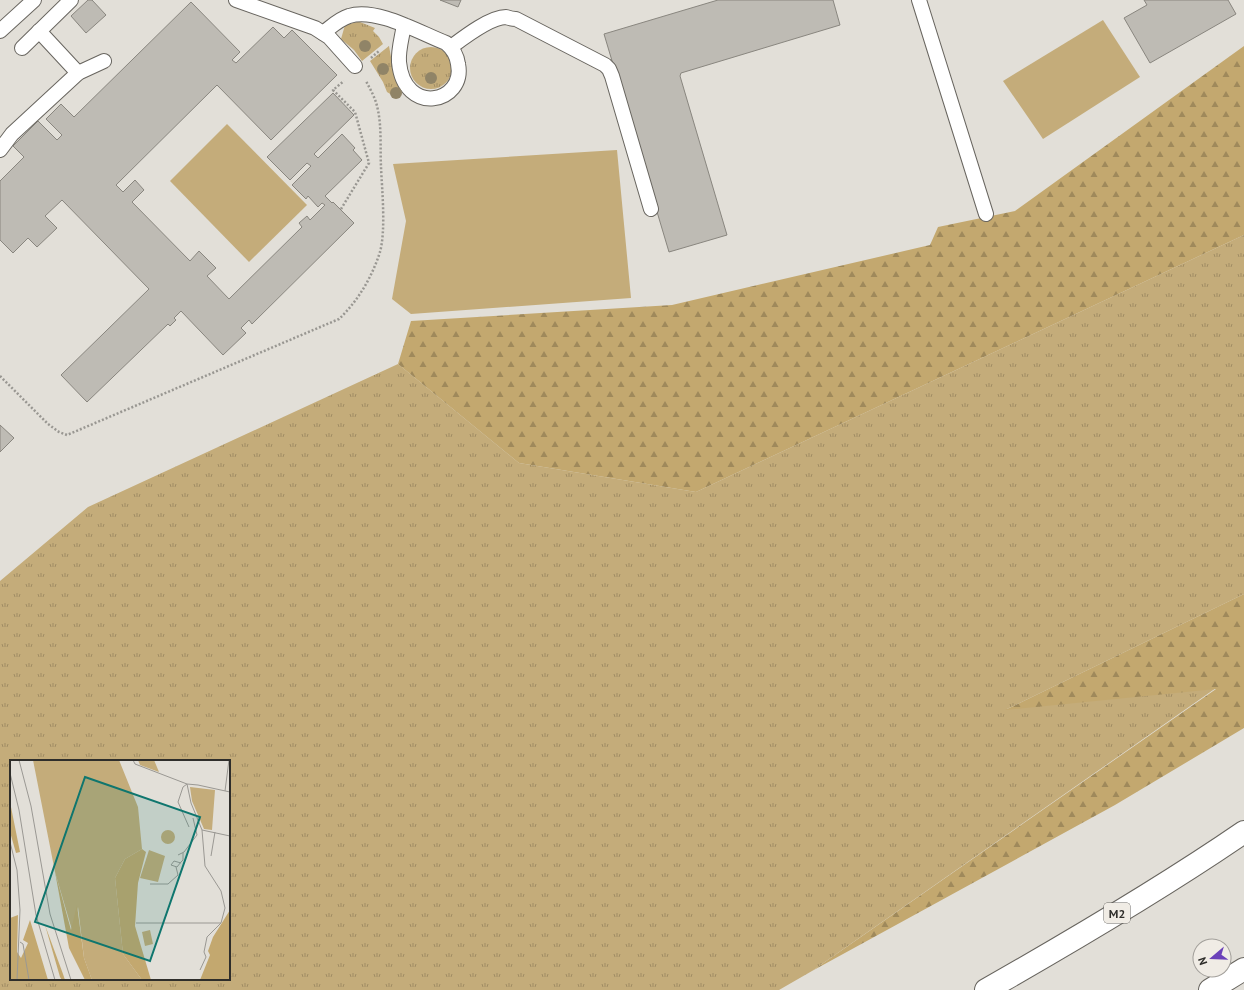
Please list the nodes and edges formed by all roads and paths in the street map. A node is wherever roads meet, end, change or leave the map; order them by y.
1 (34, 0) edge
2 (71, 0) edge
3 (236, 0) edge
4 (919, 0) edge
5 (404, 25) junction
6 (0, 31) edge
7 (39, 31) junction
8 (322, 33) junction
9 (22, 48) dead end
10 (451, 48) junction
11 (381, 50) dead end
12 (104, 61) dead end
13 (356, 68) junction
14 (78, 73) junction
15 (0, 150) edge
16 (341, 209) dead end
17 (651, 209) dead end
18 (986, 214) dead end
19 (0, 376) edge
20 (1244, 832) edge
21 (1244, 969) edge
22 (986, 990) edge
23 (1210, 990) edge

1 - 6 lane
2 - 7 lane
3 - 8 lane
4 - 18 lane
5 - 8 lane
5 - 10 lane
5 - 10 lane
7 - 9 lane
7 - 14 lane
8 - 13 lane
10 - 17 lane
11 - 13 path
12 - 14 lane
13 - 16 path
13 - 19 path
14 - 15 lane
20 - 22 highway, M2
21 - 23 highway

